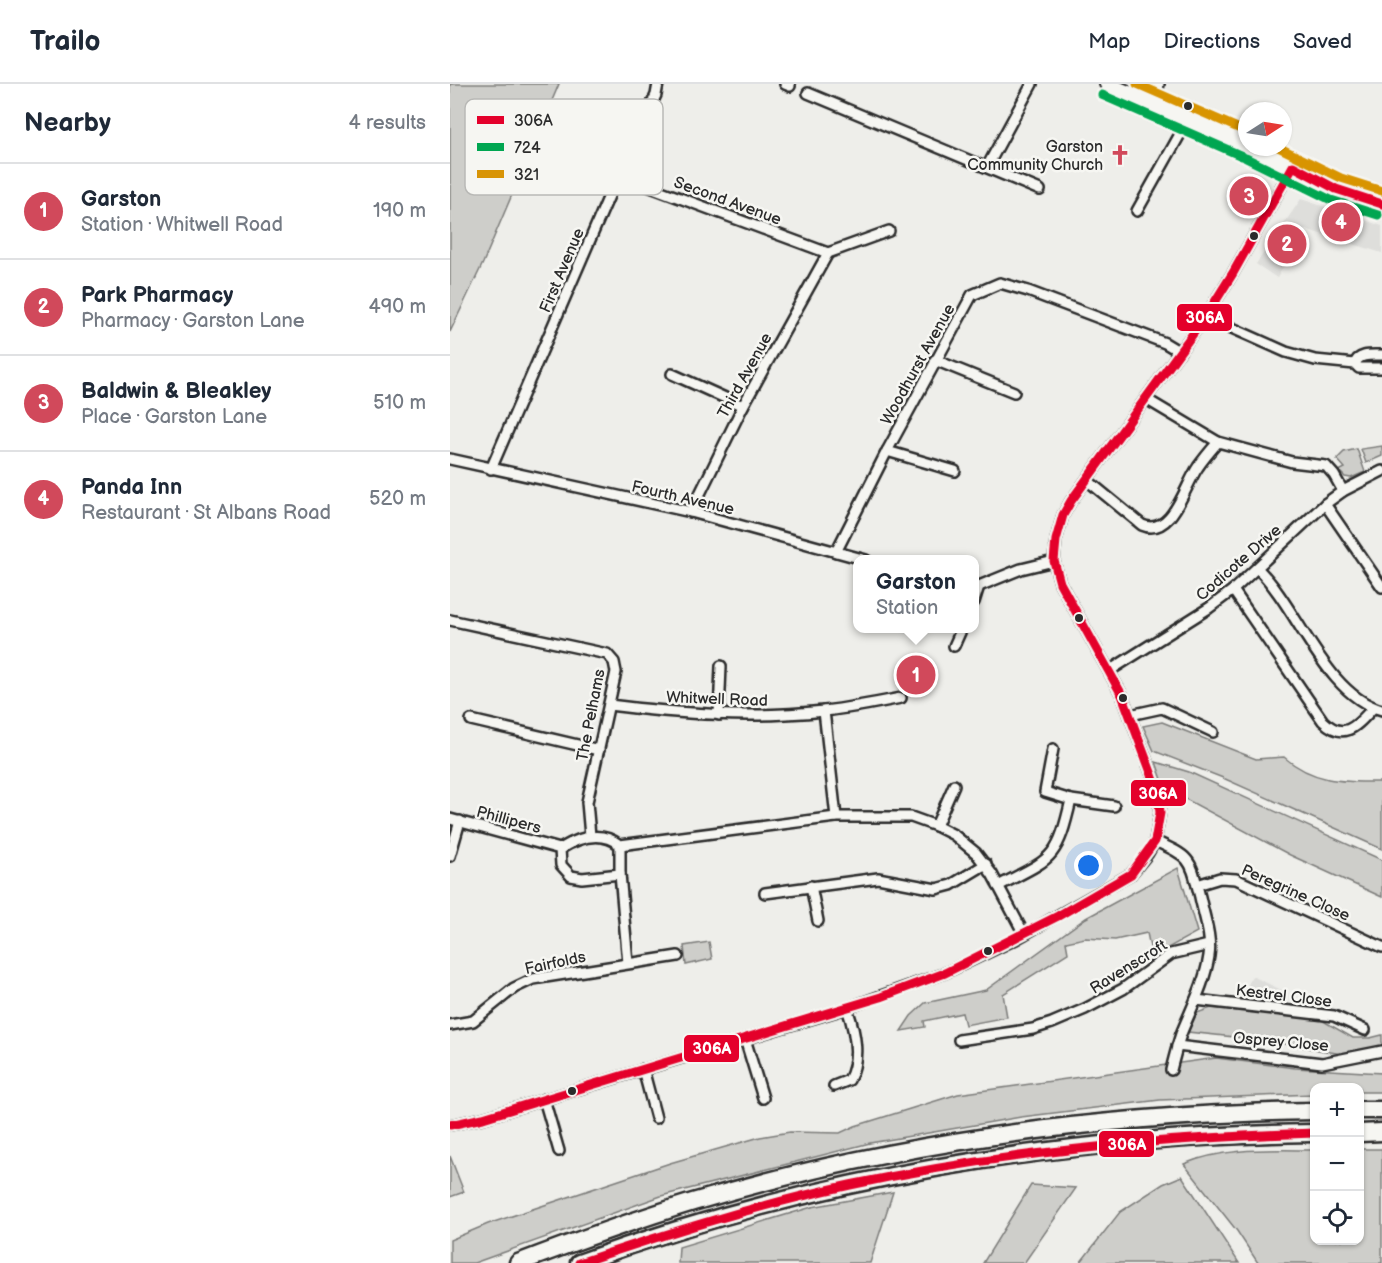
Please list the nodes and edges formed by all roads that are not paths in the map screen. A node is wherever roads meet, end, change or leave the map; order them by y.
1 (658, 84) edge
2 (1032, 84) edge
3 (1107, 84) edge
4 (1159, 84) edge
5 (807, 93) dead end
6 (654, 99) edge
7 (1155, 105) junction
8 (1188, 120) junction
9 (1238, 141) edge
10 (1271, 156) edge
11 (1293, 166) junction
12 (987, 167) junction
13 (1040, 189) dead end
14 (663, 192) edge
15 (609, 195) edge
16 (1382, 204) edge
17 (1137, 211) dead end
18 (889, 231) dead end
19 (828, 253) junction
20 (1208, 313) junction
21 (1180, 352) junction
22 (1382, 355) edge
23 (935, 360) junction
24 (1355, 364) junction
25 (1382, 368) edge
26 (672, 374) dead end
27 (1014, 393) dead end
28 (1146, 399) junction
29 (742, 406) junction
30 (1218, 442) junction
31 (886, 451) junction
32 (450, 459) edge
33 (491, 469) junction
34 (955, 471) dead end
35 (1382, 471) edge
36 (1087, 480) junction
37 (1343, 491) junction
38 (1325, 504) junction
39 (691, 512) junction
40 (836, 552) junction
41 (853, 557) edge
42 (1054, 561) junction
43 (1257, 568) junction
44 (979, 585) edge
45 (1382, 587) edge
46 (1233, 590) junction
47 (450, 620) edge
48 (960, 633) edge
49 (954, 646) dead end
50 (721, 666) dead end
51 (1108, 671) junction
52 (901, 698) dead end
53 (609, 705) junction
54 (1378, 709) edge
55 (824, 711) junction
56 (719, 715) junction
57 (1130, 715) junction
58 (471, 720) dead end
59 (1213, 732) dead end
60 (1053, 749) dead end
61 (599, 750) junction
62 (954, 784) dead end
63 (1071, 800) junction
64 (1114, 806) dead end
65 (836, 817) junction
66 (455, 820) edge
67 (936, 826) junction
68 (590, 836) junction
69 (1155, 841) junction
70 (620, 845) junction
71 (560, 849) junction
72 (450, 856) edge
73 (986, 864) junction
74 (620, 874) junction
75 (1197, 885) junction
76 (811, 886) junction
77 (998, 886) junction
78 (765, 892) dead end
79 (818, 921) dead end
80 (1024, 934) junction
81 (1209, 945) junction
82 (1382, 947) edge
83 (678, 956) dead end
84 (628, 963) junction
85 (1196, 1000) junction
86 (847, 1008) junction
87 (450, 1025) edge
88 (1365, 1030) dead end
89 (746, 1039) junction
90 (959, 1040) dead end
91 (1177, 1046) junction
92 (1382, 1051) edge
93 (643, 1069) junction
94 (1171, 1070) dead end
95 (834, 1086) dead end
96 (763, 1098) dead end
97 (544, 1099) junction
98 (1364, 1110) edge
99 (1382, 1110) edge
100 (1310, 1111) edge
101 (656, 1118) dead end
102 (450, 1125) edge
103 (1382, 1132) edge
104 (1310, 1133) edge
105 (1364, 1133) edge
106 (559, 1151) dead end
107 (518, 1263) edge
108 (579, 1263) edge

1 - 6 street, First Avenue
2 - 12 street
3 - 7 main road
4 - 7 street
5 - 12 street
7 - 8 main road
8 - 9 main road
8 - 17 street
10 - 11 main road
11 - 16 main road
11 - 20 street
12 - 13 street
14 - 19 street, Second Avenue
15 - 33 street, First Avenue
18 - 19 street
19 - 29 street, Third Avenue
20 - 21 street
20 - 24 street
21 - 23 street, Woodhurst Avenue
21 - 28 street
22 - 24 street
23 - 27 street
23 - 31 street, Woodhurst Avenue
24 - 25 street
26 - 29 street
28 - 30 street
28 - 36 street
29 - 39 street, Third Avenue
30 - 36 street
30 - 37 street
31 - 34 street
31 - 40 street, Woodhurst Avenue
32 - 33 street, Fourth Avenue
33 - 39 street, Fourth Avenue
35 - 37 street, Codicote Drive
36 - 42 street
37 - 38 street, Codicote Drive
38 - 43 street, Codicote Drive
38 - 45 street
39 - 40 street, Fourth Avenue
40 - 41 street, Fourth Avenue
42 - 44 street
42 - 51 street
43 - 46 street, Codicote Drive
43 - 54 street
46 - 51 street, Codicote Drive
46 - 54 street
47 - 53 street, The Pelhams
48 - 49 street
50 - 56 street
51 - 57 street
52 - 55 street, Whitwell Road
53 - 56 street, Whitwell Road
53 - 61 street, The Pelhams
55 - 56 street, Whitwell Road
55 - 65 street
57 - 59 street
57 - 69 street
58 - 61 street
60 - 63 street
61 - 68 street, The Pelhams
62 - 67 street
63 - 64 street
63 - 77 street
65 - 67 street
65 - 70 street
66 - 71 street, Phillipers
66 - 72 street
67 - 73 street
68 - 70 street
68 - 71 street
69 - 75 street
69 - 80 street
70 - 74 street
71 - 74 street
73 - 76 street
73 - 77 street
74 - 84 street
75 - 81 street
75 - 82 street, Peregrine Close
76 - 78 street
76 - 79 street
77 - 80 street
80 - 86 street
81 - 85 street
81 - 90 street, Ravenscroft
83 - 84 street, Fairfolds
84 - 87 street, Fairfolds
85 - 88 street, Kestrel Close
85 - 91 street
86 - 89 street
86 - 95 street
89 - 93 street
89 - 96 street
91 - 92 street, Osprey Close
91 - 94 street
93 - 97 street
93 - 101 street
97 - 102 street
97 - 106 street
98 - 99 highway
100 - 107 highway
103 - 105 highway
104 - 108 highway

